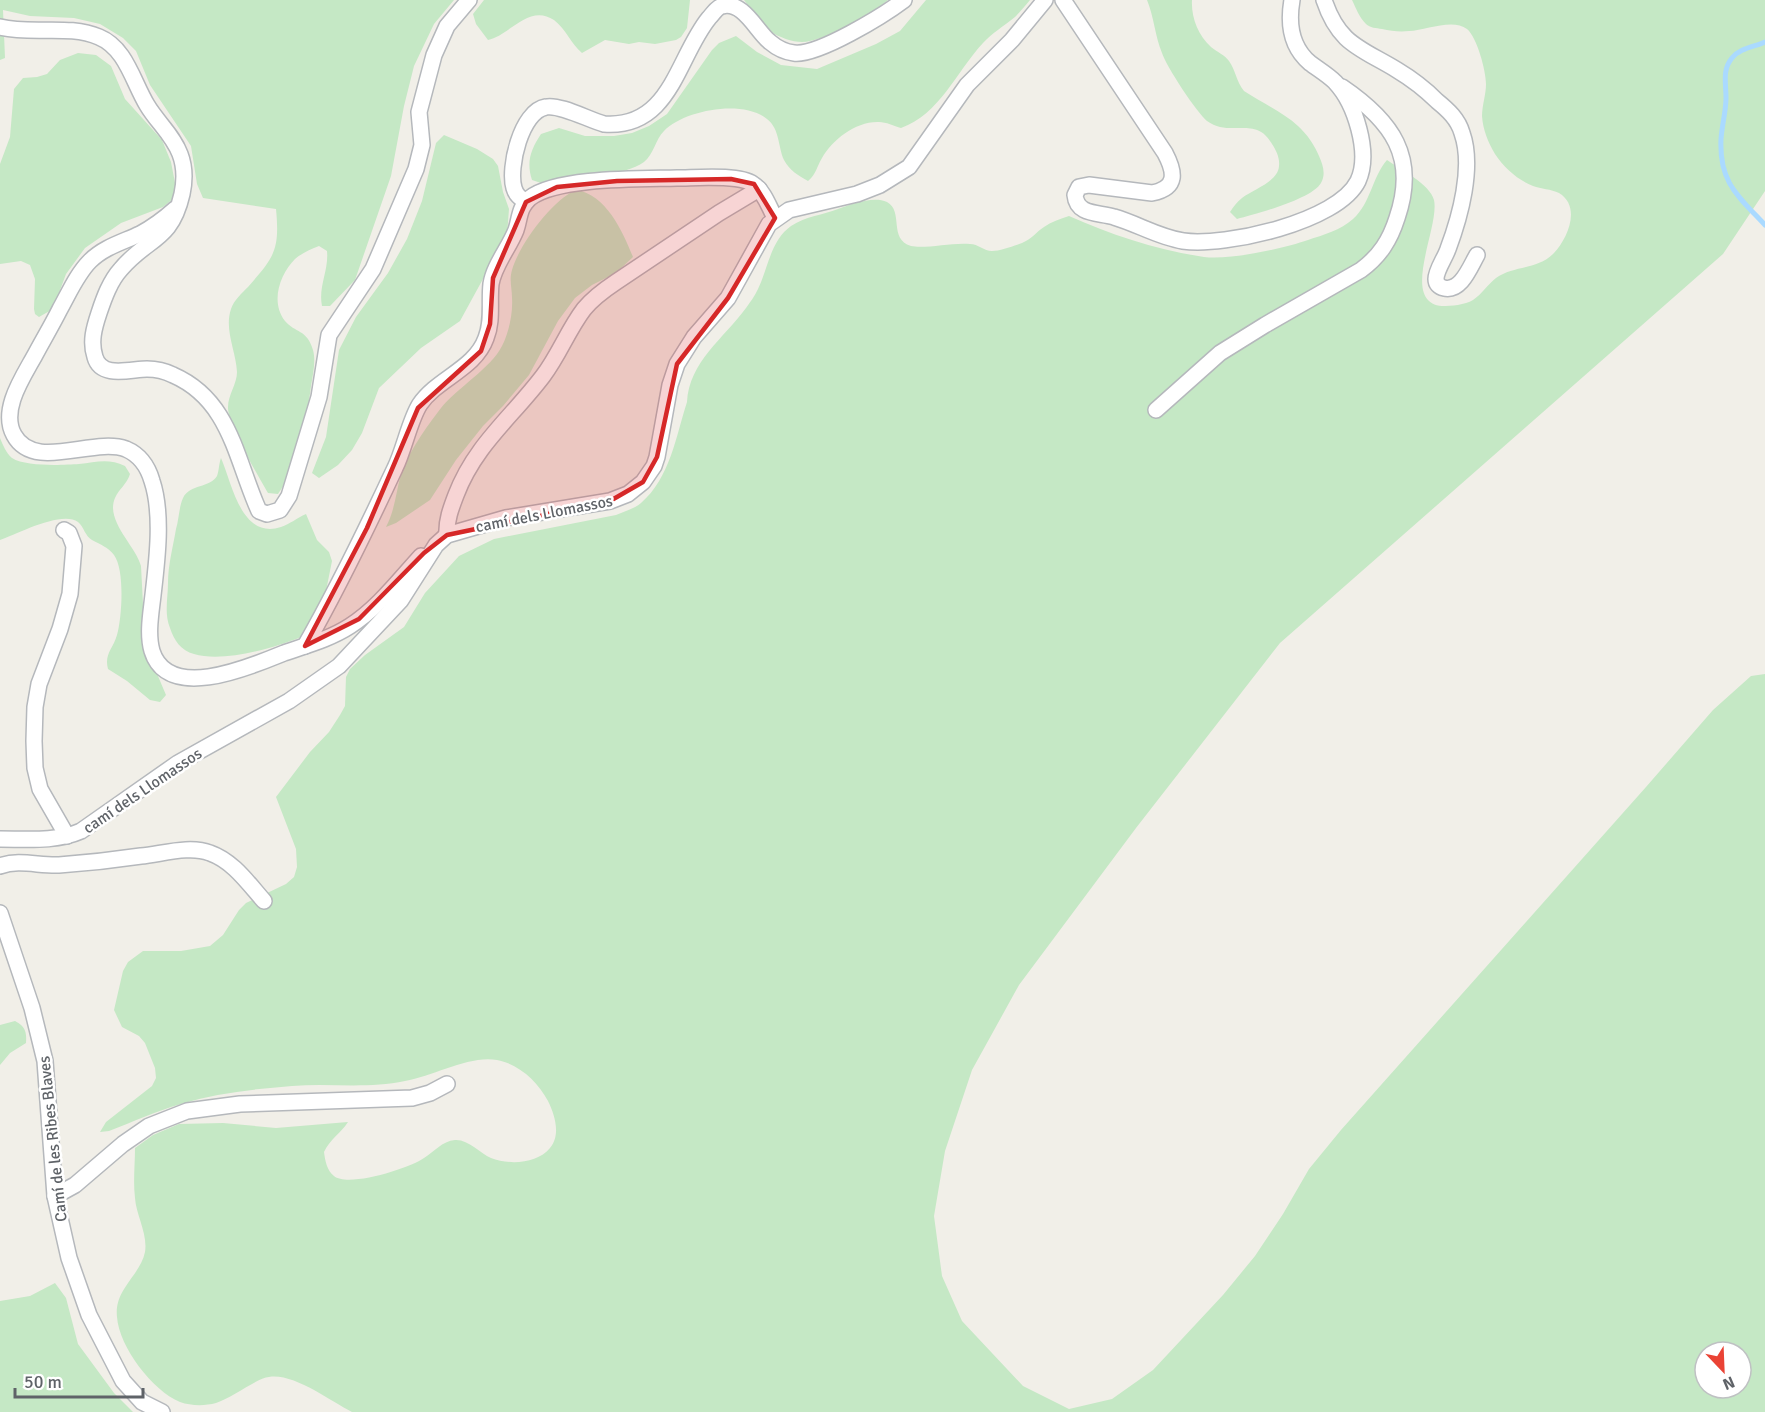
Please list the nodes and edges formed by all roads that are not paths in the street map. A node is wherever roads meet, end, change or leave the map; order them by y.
1 (469, 0) edge
2 (904, 0) edge
3 (1045, 0) edge
4 (1063, 0) edge
5 (1292, 0) edge
6 (1324, 0) edge
7 (0, 27) edge
8 (1335, 82) junction
9 (759, 189) junction
10 (526, 202) junction
11 (178, 207) junction
12 (775, 218) junction
13 (1477, 255) dead end
14 (1156, 410) dead end
15 (64, 530) dead end
16 (441, 540) junction
17 (305, 646) junction
18 (67, 836) junction
19 (0, 839) edge
20 (0, 866) edge
21 (264, 901) dead end
22 (0, 913) edge
23 (447, 1084) dead end
24 (55, 1196) junction
25 (162, 1412) edge

1 - 11 street
2 - 10 street
3 - 12 street
4 - 8 street
5 - 8 street
6 - 13 street
7 - 11 street
8 - 14 street
9 - 10 street
9 - 12 street
9 - 16 street
10 - 17 street
11 - 17 street
12 - 16 street, camí dels Llomassos
15 - 18 street
16 - 17 street
16 - 18 street, camí dels Llomassos
18 - 19 street, camí dels Llomassos
20 - 21 street
22 - 24 street, Camí de les Ribes Blaves
23 - 24 street
24 - 25 street, Camí de les Ribes Blaves

